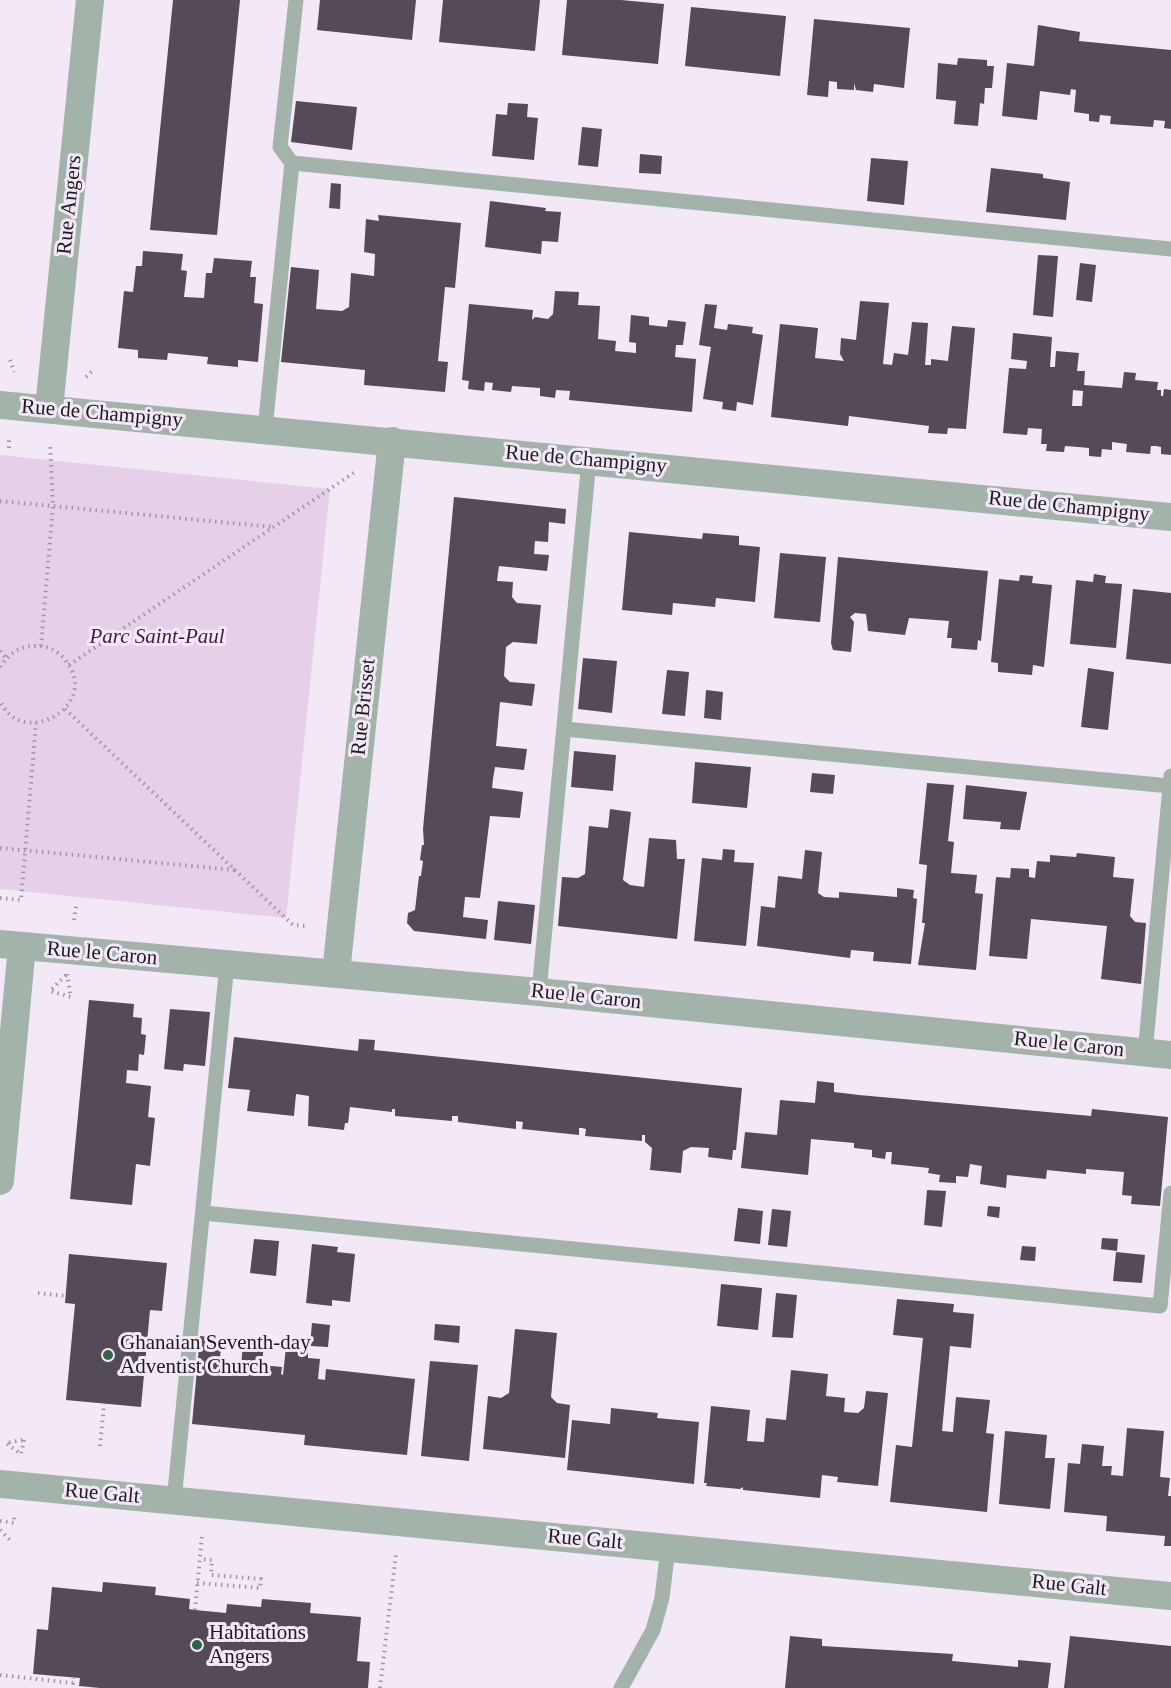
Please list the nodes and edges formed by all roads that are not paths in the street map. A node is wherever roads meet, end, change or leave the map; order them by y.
1 (90, 0) edge
2 (296, 0) edge
3 (292, 163) junction
4 (1171, 249) edge
5 (0, 405) edge
6 (49, 409) junction
7 (265, 429) junction
8 (392, 441) junction
9 (589, 460) junction
10 (1171, 517) edge
11 (564, 729) junction
12 (1171, 781) edge
13 (11, 945) edge
14 (227, 964) junction
15 (336, 973) junction
16 (538, 992) junction
17 (1158, 1054) edge
18 (0, 1181) edge
19 (1171, 1193) edge
20 (203, 1213) junction
21 (0, 1484) edge
22 (174, 1501) junction
23 (668, 1548) junction
24 (1171, 1596) edge
25 (621, 1688) edge

1 - 6 street, Rue Angers
2 - 3 lane
3 - 4 lane
3 - 7 lane
5 - 6 street, Rue de Champigny
6 - 7 street, Rue de Champigny
7 - 8 street, Rue de Champigny
8 - 9 street, Rue de Champigny
8 - 15 street, Rue Brisset
9 - 10 street, Rue de Champigny
9 - 11 lane
11 - 12 lane
11 - 16 lane
12 - 17 lane
13 - 14 street, Rue le Caron
13 - 18 street
14 - 15 street, Rue le Caron
14 - 20 lane
15 - 16 street, Rue le Caron
16 - 17 street, Rue le Caron
19 - 20 lane
20 - 22 lane
21 - 22 street, Rue Galt
22 - 23 street, Rue Galt
23 - 24 street, Rue Galt
23 - 25 lane

